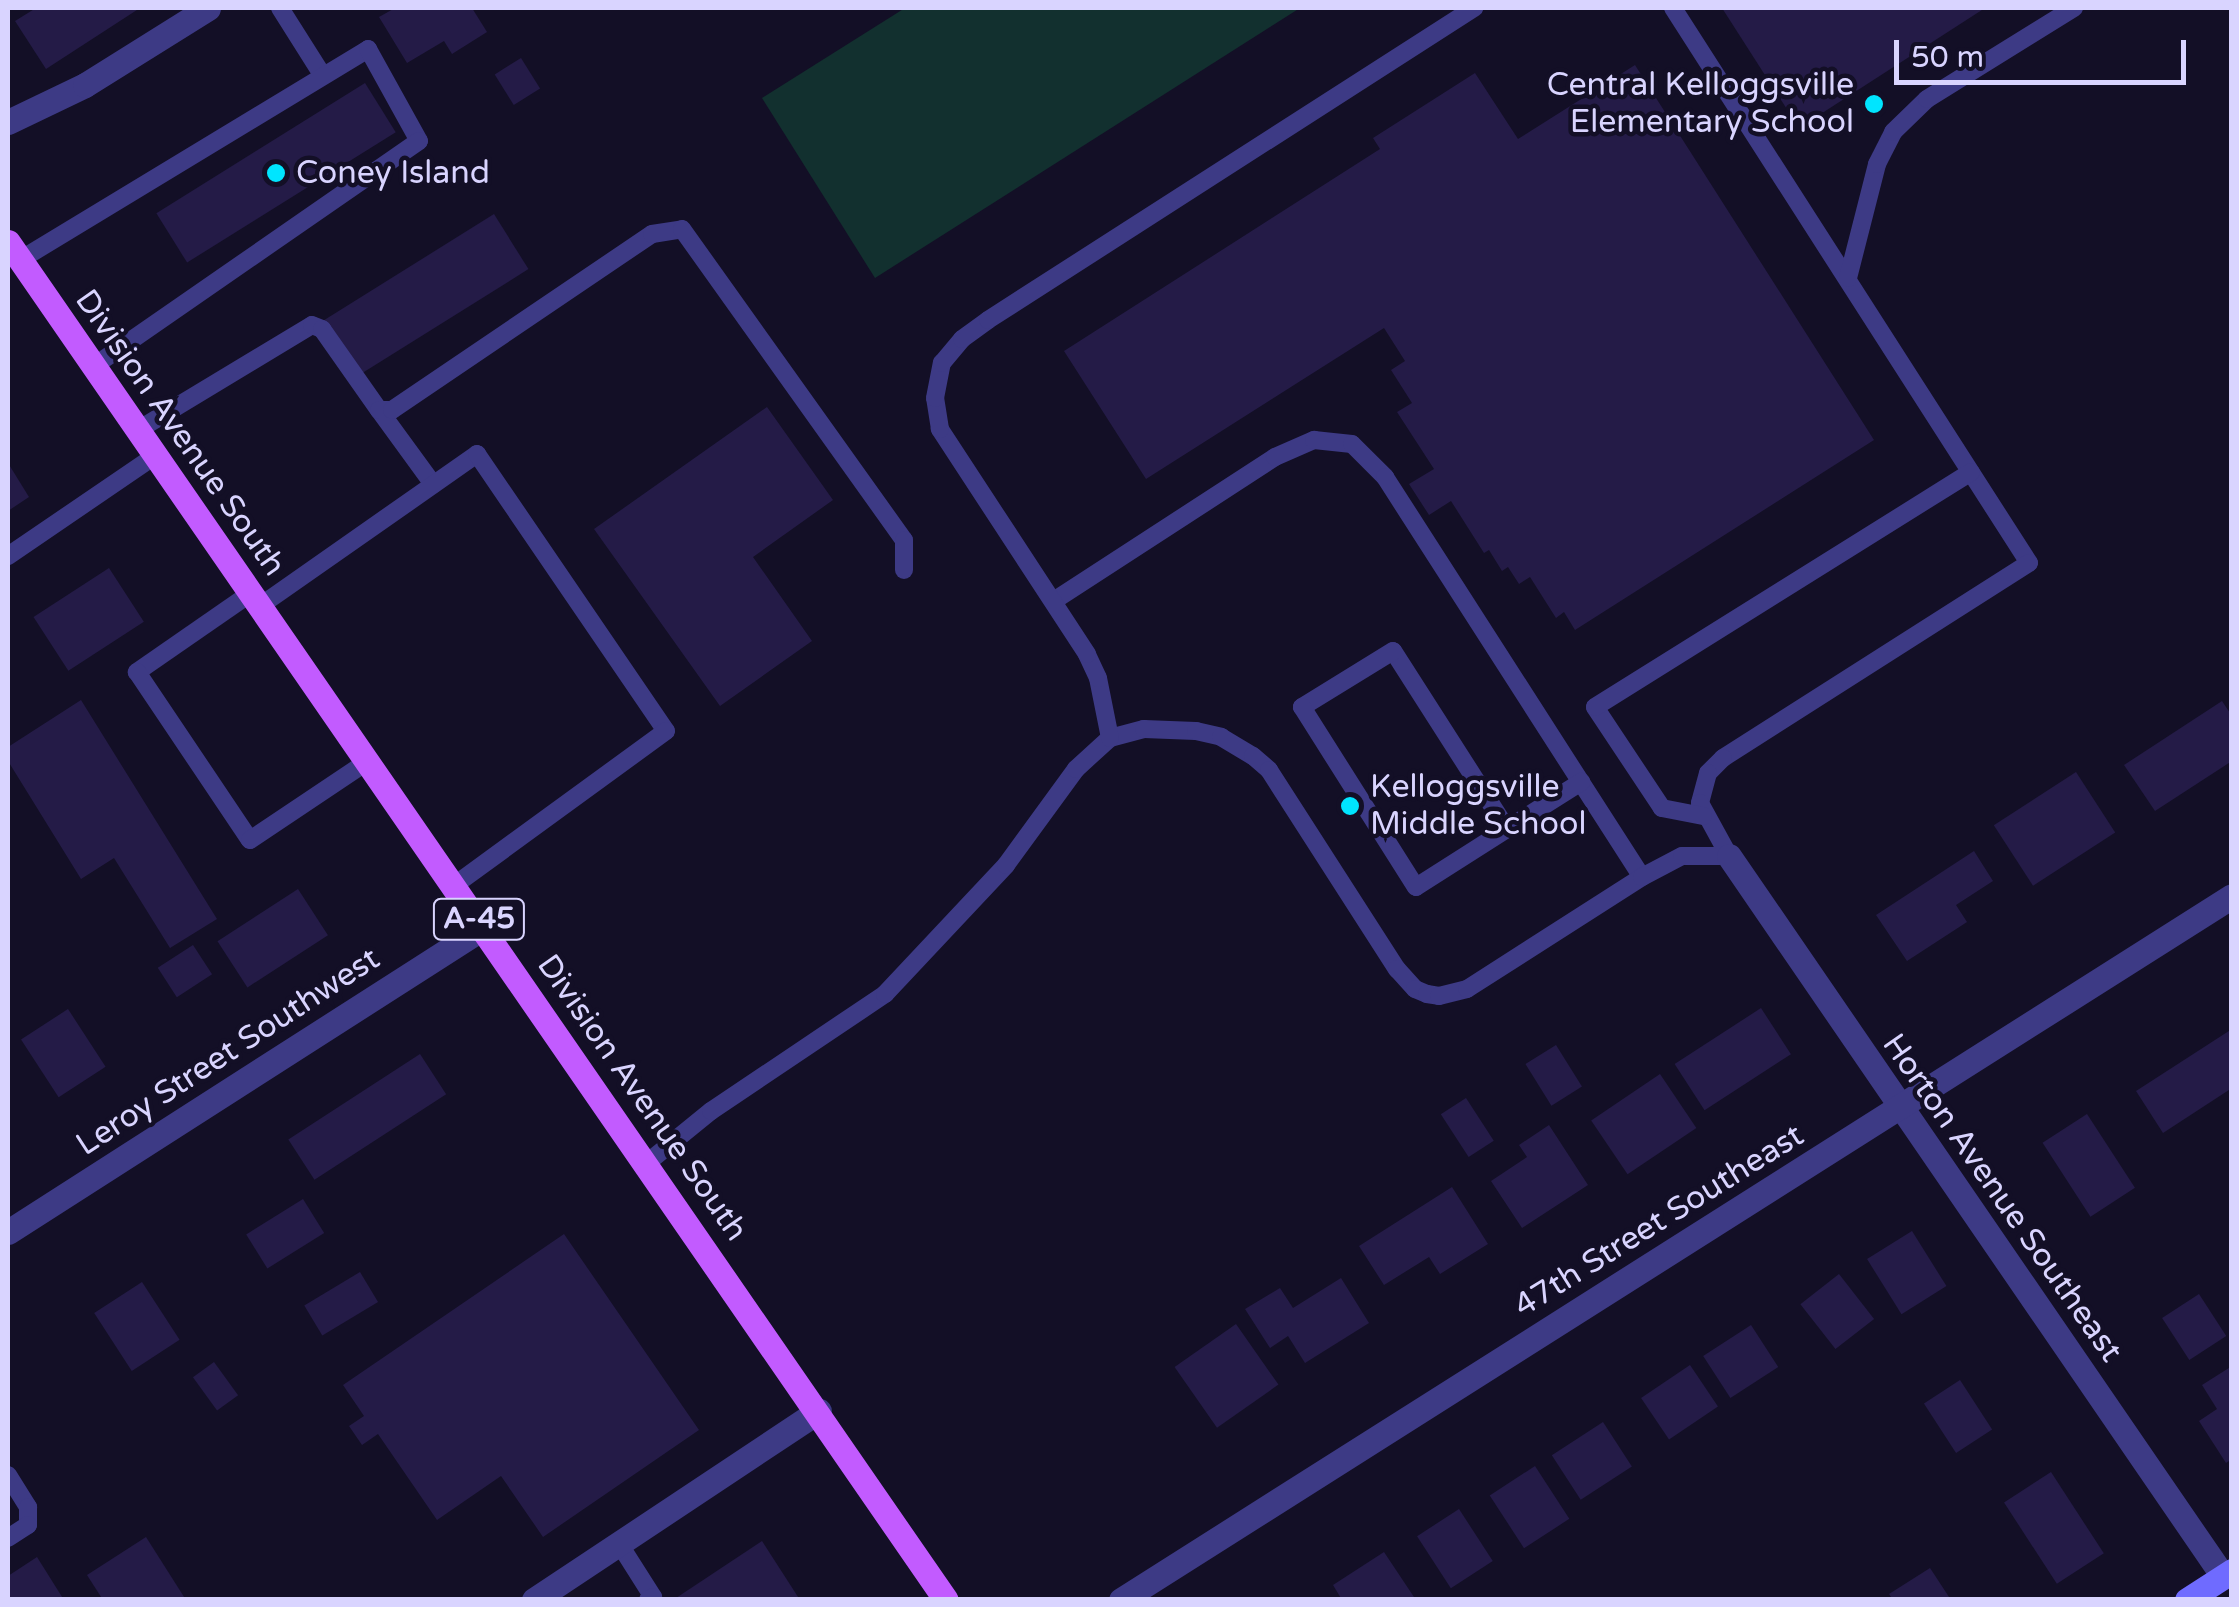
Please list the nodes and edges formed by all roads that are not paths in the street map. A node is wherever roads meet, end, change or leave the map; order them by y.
1 (208, 8) edge
2 (280, 8) edge
3 (1474, 8) edge
4 (1673, 8) edge
5 (2074, 8) edge
6 (323, 76) junction
7 (8, 122) edge
8 (14, 251) edge
9 (1848, 278) junction
10 (94, 366) junction
11 (379, 410) junction
12 (138, 430) junction
13 (156, 456) junction
14 (1970, 472) junction
15 (433, 484) junction
16 (8, 556) edge
17 (904, 570) dead end
18 (255, 599) junction
19 (1055, 600) junction
20 (1110, 738) junction
21 (368, 761) junction
22 (1581, 782) junction
23 (1704, 816) junction
24 (1508, 829) junction
25 (1728, 856) junction
26 (1642, 876) junction
27 (455, 885) junction
28 (2232, 896) edge
29 (484, 927) junction
30 (1900, 1107) junction
31 (647, 1163) junction
32 (8, 1232) edge
33 (819, 1411) junction
34 (8, 1476) edge
35 (8, 1538) edge
36 (620, 1545) junction
37 (2228, 1574) edge
38 (534, 1600) edge
39 (648, 1600) edge
40 (946, 1600) edge
41 (1121, 1600) edge
42 (2187, 1600) edge

1 - 7 street
2 - 6 lane
3 - 19 lane
4 - 9 lane
5 - 9 lane
6 - 8 lane
6 - 10 lane
8 - 10 main road, Division Avenue South / A-45
9 - 14 lane
10 - 12 main road, Division Avenue South / A-45
11 - 12 lane
11 - 15 lane
11 - 17 lane
12 - 13 main road, Division Avenue South / A-45
13 - 16 lane
13 - 18 main road, Division Avenue South / A-45
14 - 23 lane
14 - 23 lane
15 - 18 lane
15 - 27 lane
18 - 21 main road, Division Avenue South / A-45
18 - 21 lane
19 - 20 lane
19 - 22 lane
20 - 26 lane
20 - 31 lane
21 - 27 main road, Division Avenue South / A-45
22 - 24 lane
22 - 26 lane
23 - 25 lane
24 - 24 lane
25 - 26 lane
25 - 30 street, Horton Avenue Southeast
27 - 29 main road, Division Avenue South / A-45
28 - 30 street, 47th Street Southeast
29 - 31 main road, Division Avenue South / A-45
29 - 32 street, Leroy Street Southwest
30 - 37 street, Horton Avenue Southeast
30 - 41 street, 47th Street Southeast
31 - 33 main road, Division Avenue South / A-45
33 - 36 street
33 - 40 main road, Division Avenue South / A-45
34 - 35 lane
36 - 38 street
36 - 39 lane
37 - 42 street

